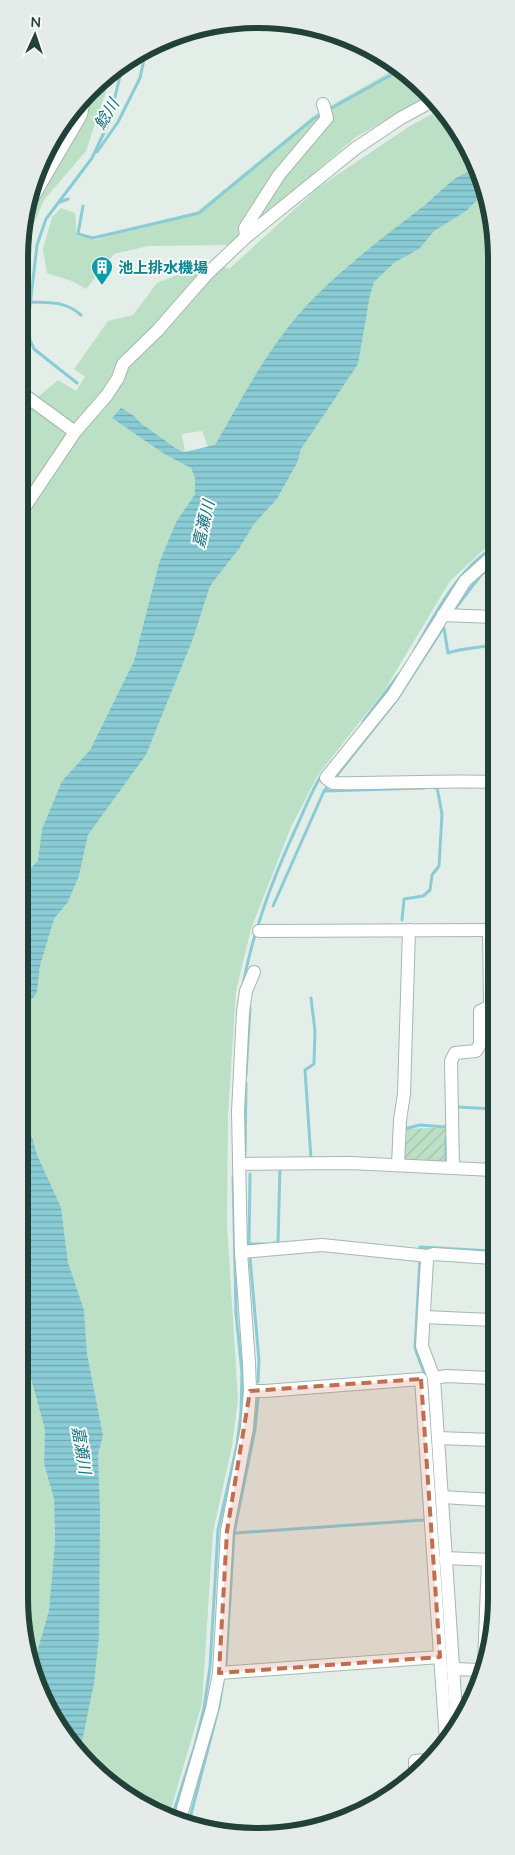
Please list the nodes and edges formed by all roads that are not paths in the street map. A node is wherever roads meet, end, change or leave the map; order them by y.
1 (323, 104) dead end
2 (428, 104) edge
3 (82, 109) edge
4 (39, 187) edge
5 (246, 237) junction
6 (28, 398) edge
7 (75, 432) junction
8 (28, 501) edge
9 (488, 561) edge
10 (443, 615) junction
11 (488, 617) edge
12 (488, 782) edge
13 (408, 930) junction
14 (488, 930) edge
15 (259, 931) dead end
16 (254, 972) dead end
17 (488, 1007) edge
18 (239, 1164) junction
19 (398, 1165) junction
20 (453, 1167) junction
21 (488, 1170) edge
22 (241, 1252) junction
23 (423, 1255) junction
24 (488, 1258) edge
25 (424, 1317) junction
26 (488, 1320) edge
27 (434, 1378) junction
28 (488, 1378) edge
29 (250, 1391) junction
30 (438, 1438) junction
31 (488, 1440) edge
32 (442, 1497) junction
33 (488, 1500) edge
34 (445, 1558) junction
35 (488, 1560) edge
36 (488, 1595) edge
37 (487, 1619) edge
38 (440, 1657) junction
39 (453, 1669) junction
40 (475, 1670) edge
41 (219, 1673) junction
42 (456, 1714) edge
43 (445, 1730) edge
44 (181, 1814) edge

1 - 5 street
2 - 5 street
3 - 4 street
5 - 7 street
6 - 7 street
7 - 8 street
9 - 10 street
10 - 11 street
10 - 12 street
13 - 14 street
13 - 15 street
13 - 19 street
16 - 18 street
17 - 20 street
18 - 19 street
18 - 22 street
19 - 20 street
20 - 21 street
22 - 23 street
22 - 29 street
23 - 24 street
23 - 25 street
25 - 26 street
25 - 27 street
27 - 28 street
27 - 30 street
29 - 38 street
29 - 41 street
30 - 31 street
30 - 32 street
32 - 33 street
32 - 34 street
34 - 35 street
34 - 39 street
36 - 37 street
38 - 41 street
38 - 43 street
39 - 40 street
39 - 42 street
41 - 44 street

